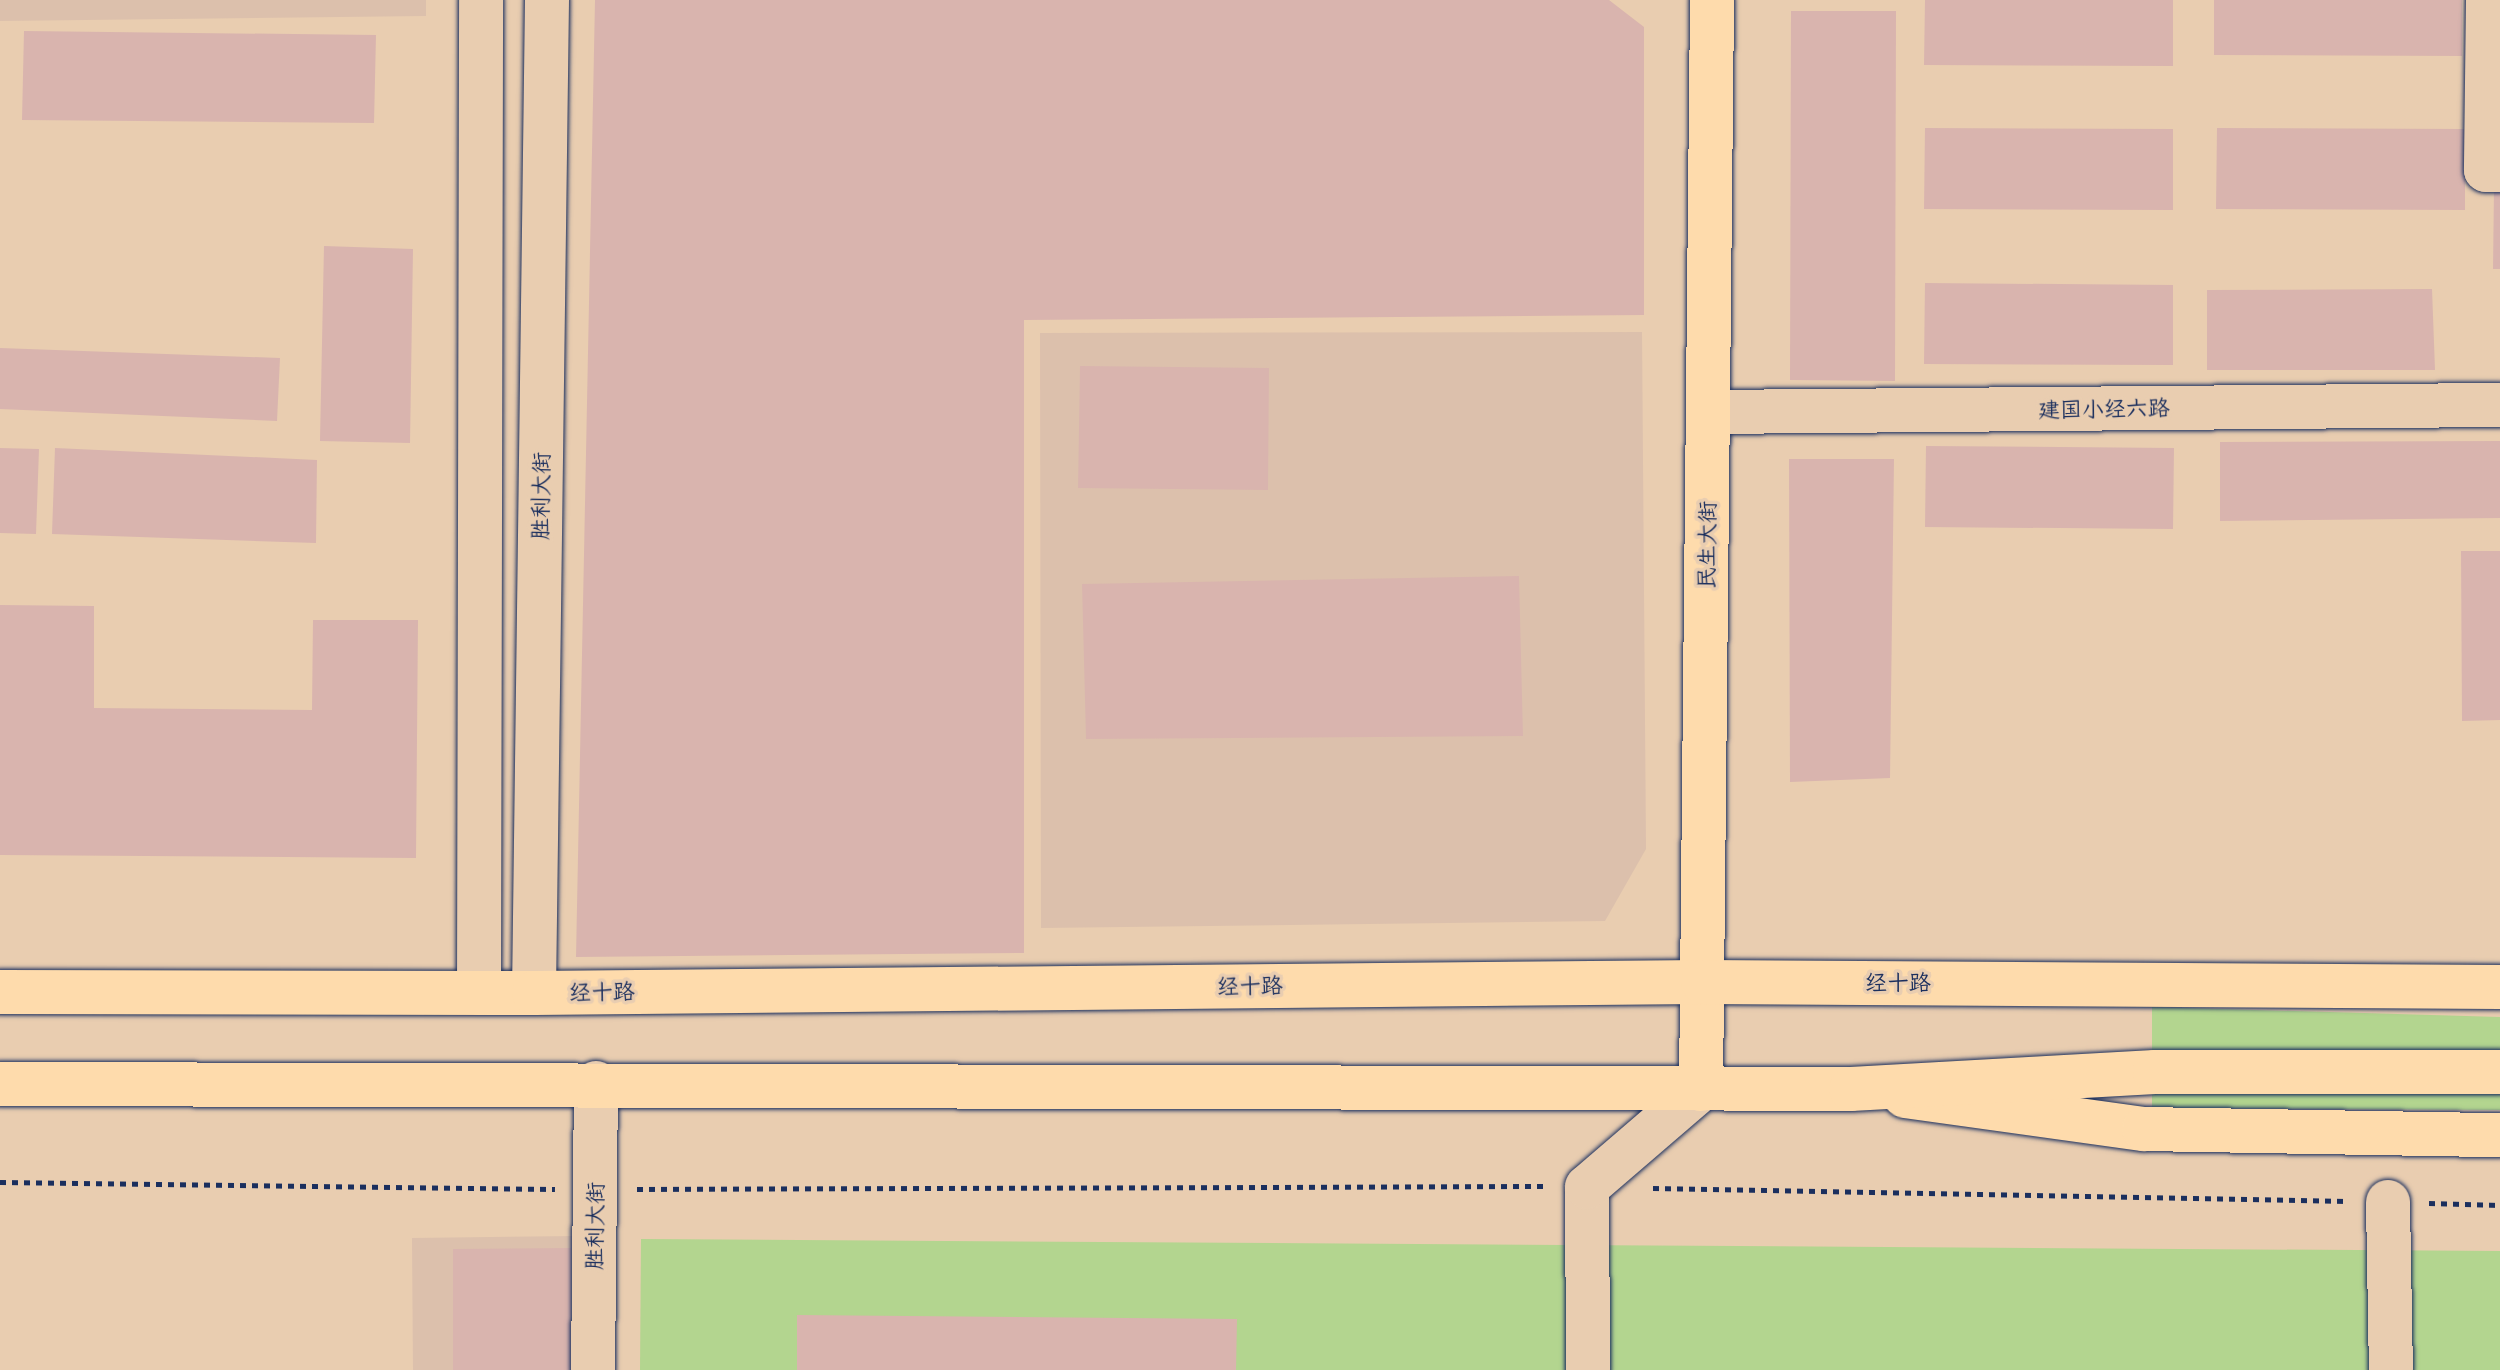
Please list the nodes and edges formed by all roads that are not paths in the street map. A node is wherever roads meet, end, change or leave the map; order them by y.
1 (481, 0) edge
2 (547, 0) edge
3 (1712, 0) edge
4 (2488, 0) edge
5 (2493, 170) edge
6 (2500, 405) edge
7 (1709, 412) junction
8 (1703, 982) junction
9 (2500, 987) edge
10 (0, 992) edge
11 (479, 993) junction
12 (534, 993) junction
13 (2500, 1072) edge
14 (596, 1083) junction
15 (0, 1084) edge
16 (1701, 1089) junction
17 (1851, 1089) junction
18 (2500, 1135) edge
19 (2388, 1202) road end
20 (593, 1370) edge
21 (1588, 1370) edge
22 (2391, 1370) edge

1 - 11 street
2 - 12 street, 胜利大街
3 - 7 main road, 民生大街
4 - 5 street
6 - 7 street, 建国小经六路
7 - 8 main road, 民生大街
8 - 9 main road, 经十路
8 - 12 main road, 经十路
8 - 16 main road, 民生大街
10 - 11 main road, 经十路
11 - 12 main road, 经十路
13 - 17 main road
14 - 15 main road
14 - 16 main road
14 - 20 street, 胜利大街
16 - 17 main road
16 - 21 street
17 - 18 main road
19 - 22 street

